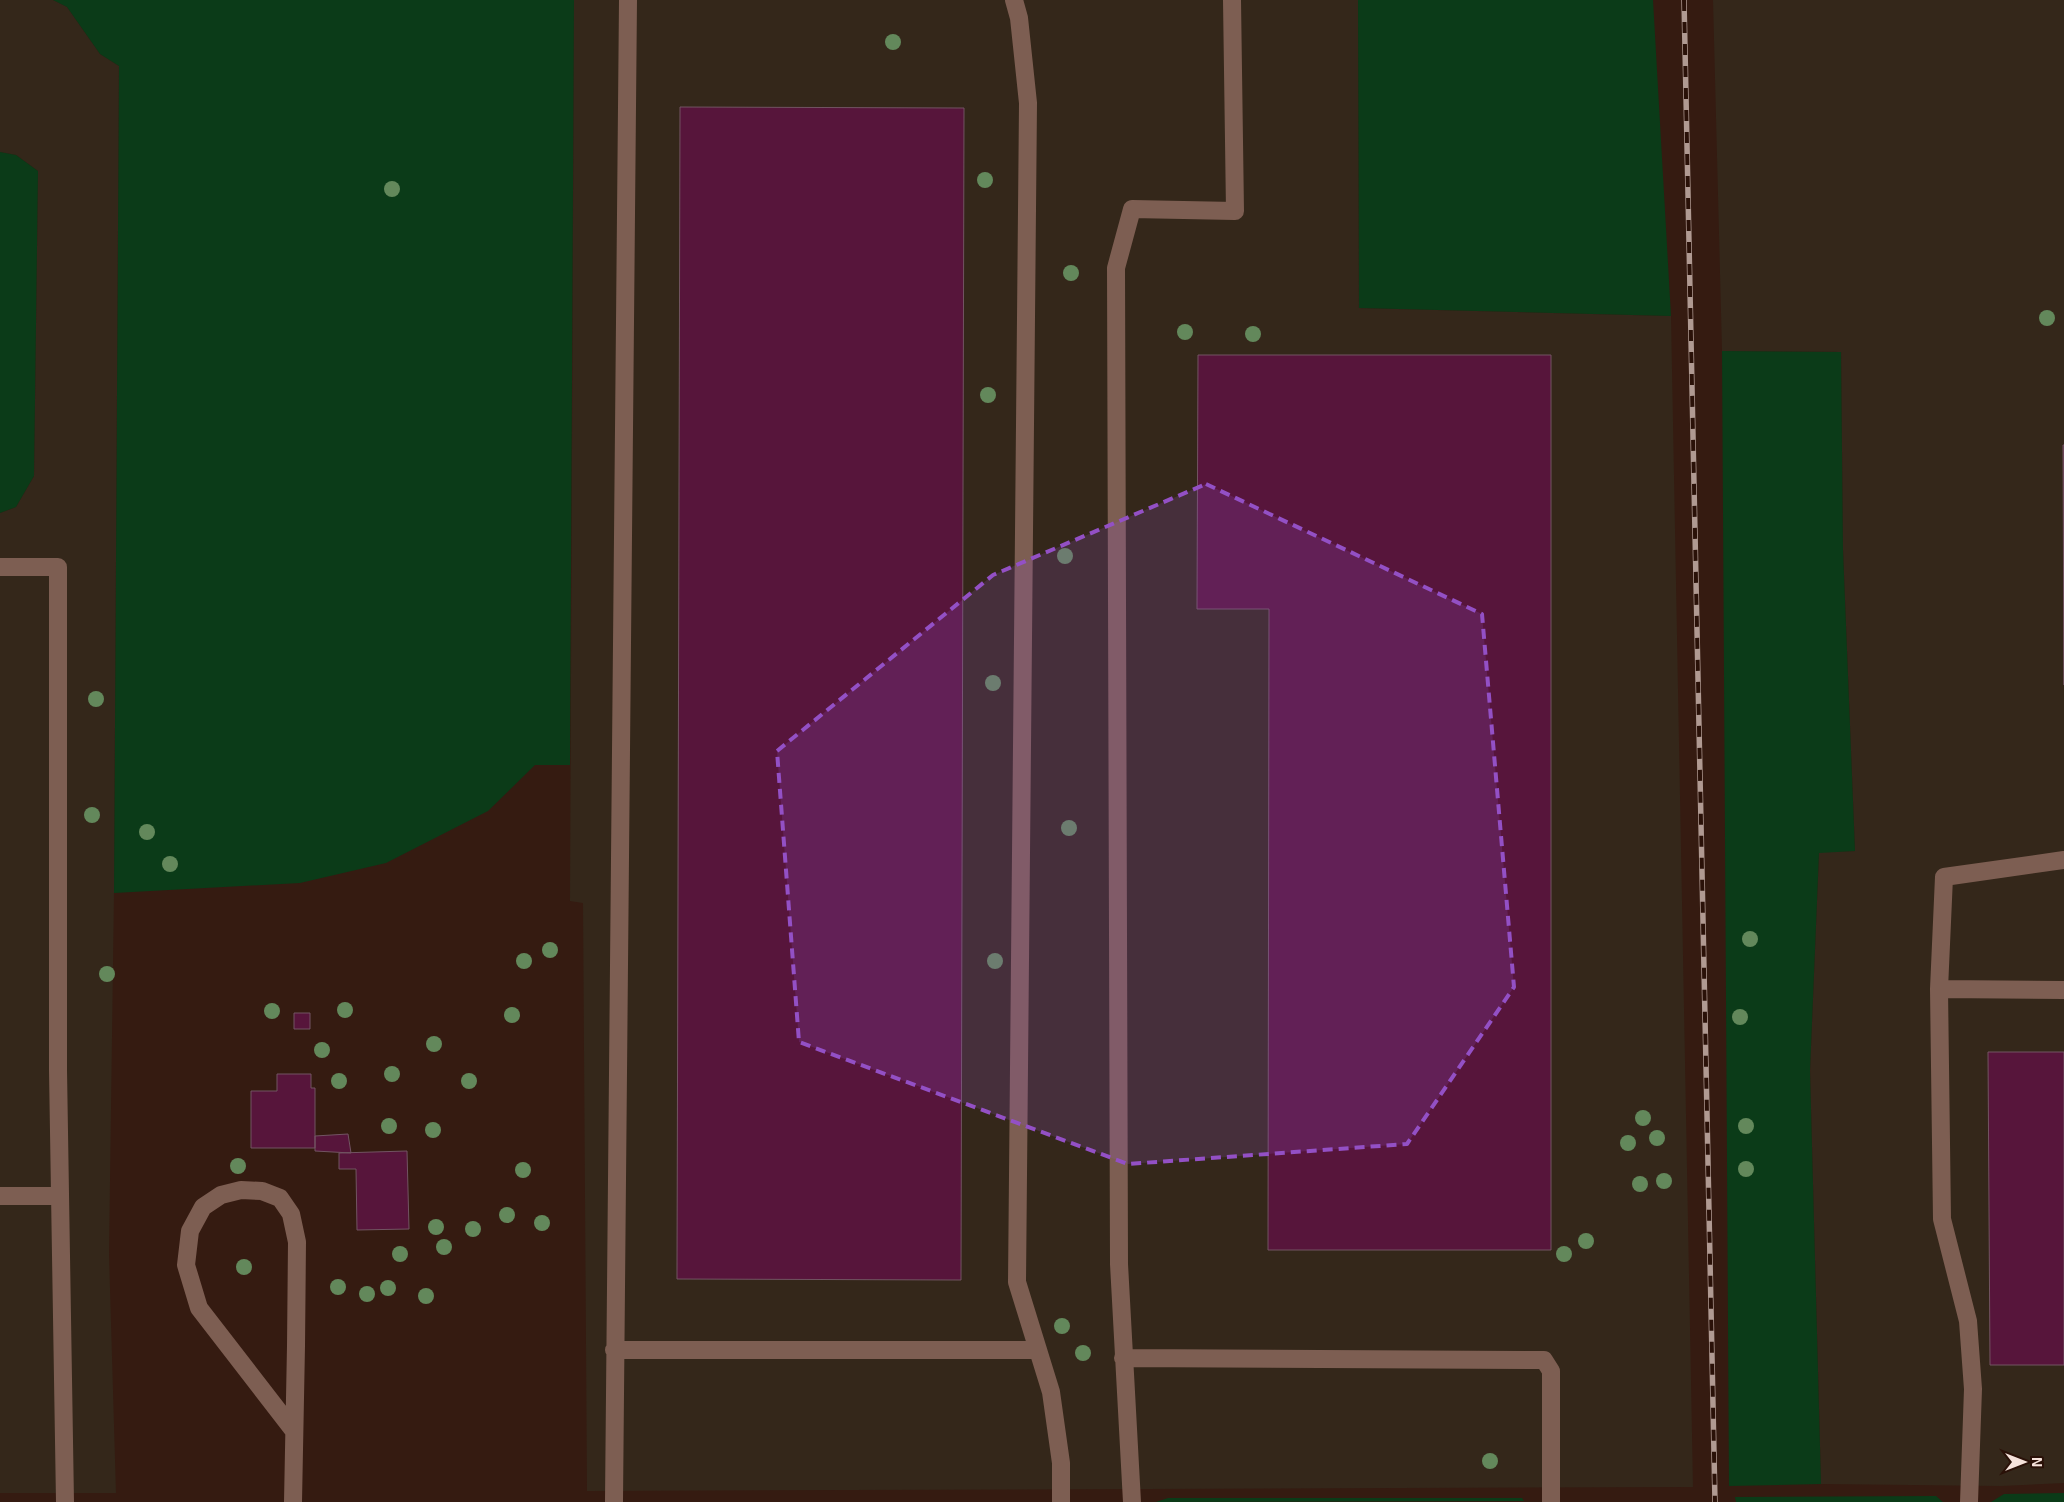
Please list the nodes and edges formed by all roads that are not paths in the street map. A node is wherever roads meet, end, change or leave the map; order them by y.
1 (628, 0) edge
2 (1014, 0) edge
3 (1232, 0) edge
4 (0, 567) edge
5 (2064, 860) edge
6 (1939, 989) junction
7 (2064, 990) edge
8 (0, 1196) edge
9 (60, 1196) junction
10 (614, 1350) junction
11 (1037, 1350) junction
12 (1123, 1358) junction
13 (294, 1431) junction
14 (66, 1502) edge
15 (293, 1502) edge
16 (614, 1502) edge
17 (1061, 1502) edge
18 (1132, 1502) edge
19 (1551, 1502) edge
20 (1969, 1502) edge

1 - 10 lane
2 - 11 lane
3 - 12 lane
4 - 9 lane
5 - 6 lane
6 - 7 lane
6 - 20 lane
8 - 9 lane
9 - 14 lane
10 - 11 lane
10 - 16 lane
11 - 17 lane
12 - 18 lane
12 - 19 lane
13 - 13 lane
13 - 15 lane

